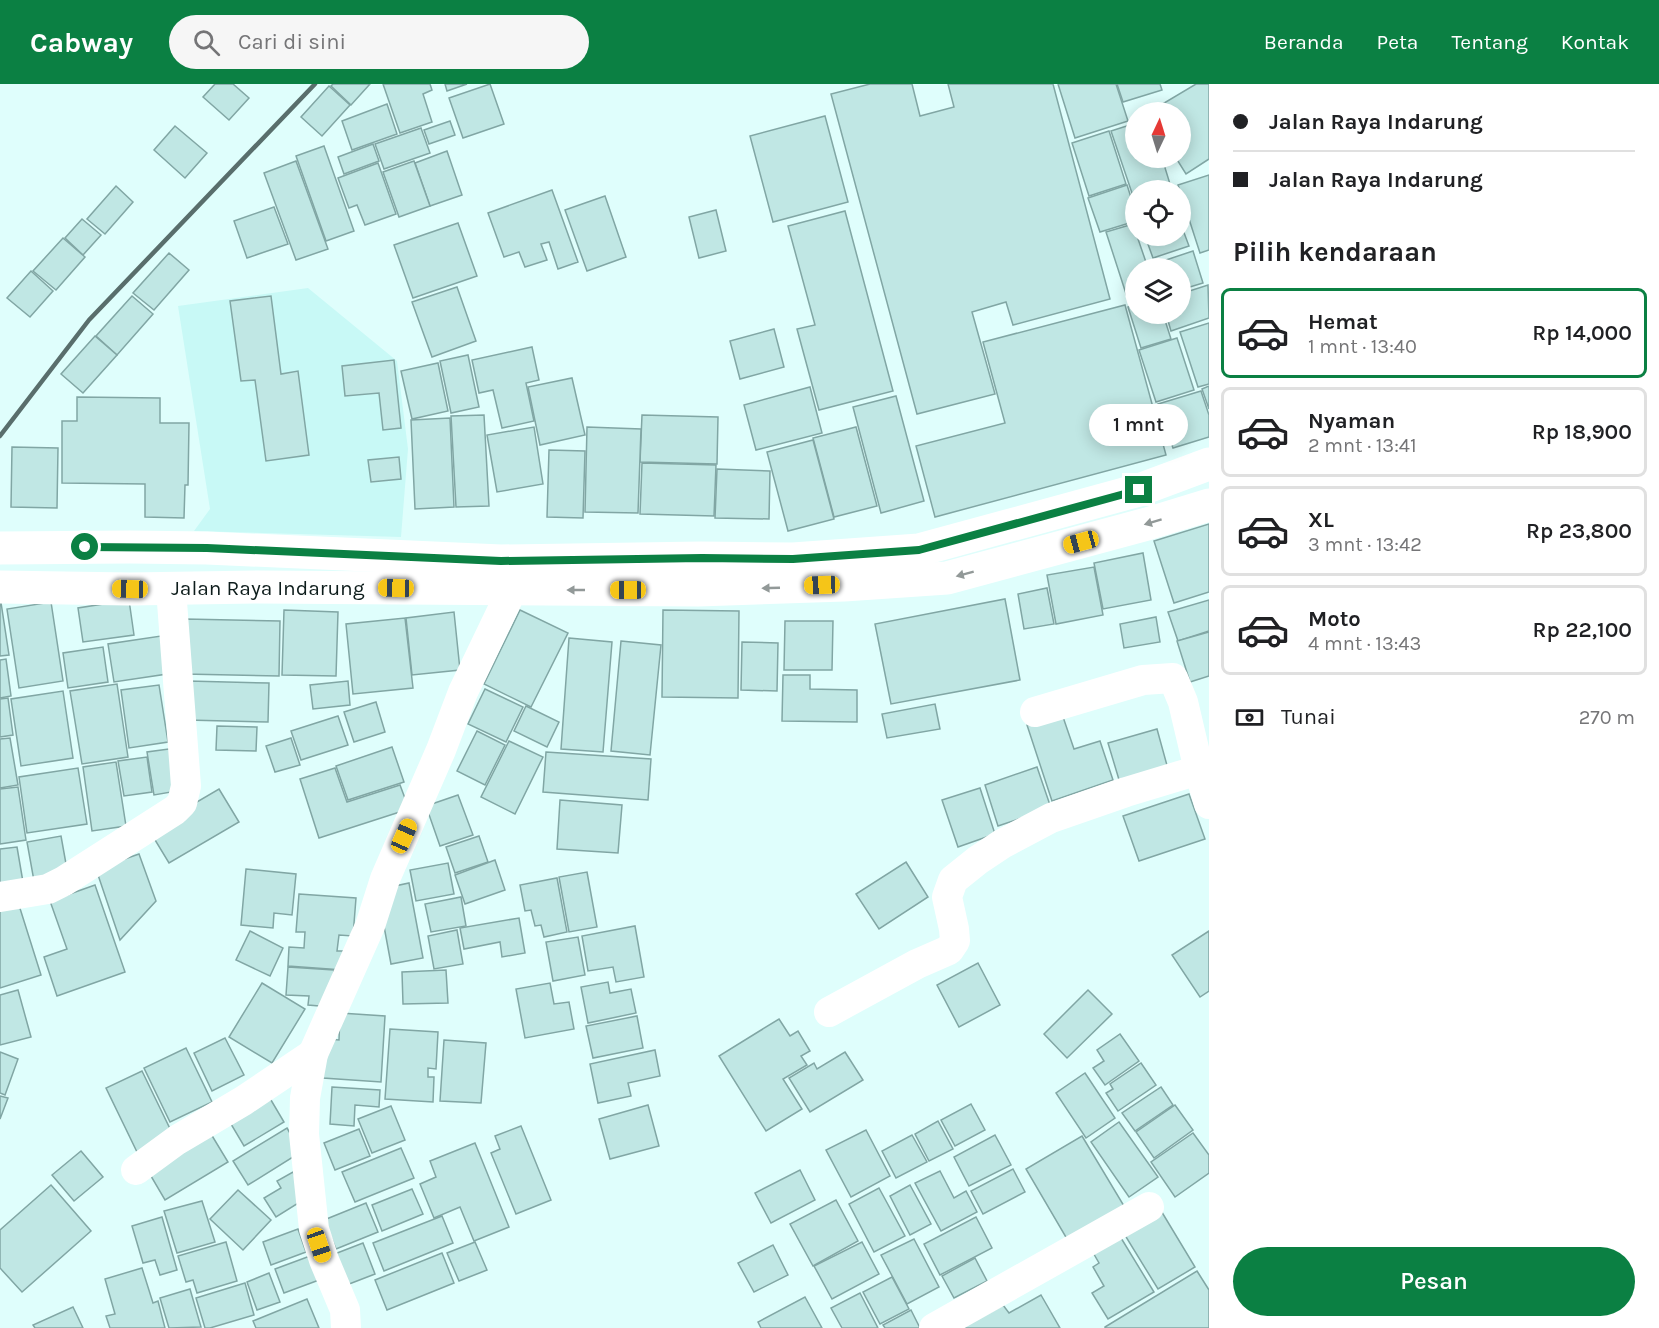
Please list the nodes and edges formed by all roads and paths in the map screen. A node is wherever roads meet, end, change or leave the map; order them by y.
1 (1209, 464) edge
2 (1209, 505) edge
3 (130, 547) junction
4 (9, 548) edge
5 (0, 587) edge
6 (130, 589) junction
7 (171, 589) junction
8 (512, 590) junction
9 (1035, 712) dead end
10 (1204, 767) edge
11 (1209, 804) edge
12 (0, 897) edge
13 (829, 1012) dead end
14 (313, 1054) junction
15 (136, 1170) dead end
16 (1149, 1207) dead end
17 (346, 1328) edge
18 (934, 1328) edge

1 - 3 highway, Jalan Raya Indarung
2 -> 8 highway, Jalan Raya Indarung
3 - 4 highway, Jalan Raya Indarung
3 - 6 highway
5 - 6 highway, Jalan Raya Indarung
6 - 7 highway, Jalan Raya Indarung
7 - 8 highway, Jalan Raya Indarung
7 - 12 street
8 - 14 street
9 - 10 street
10 - 11 street
10 - 13 street
14 - 15 street
14 - 17 street
16 - 18 street

